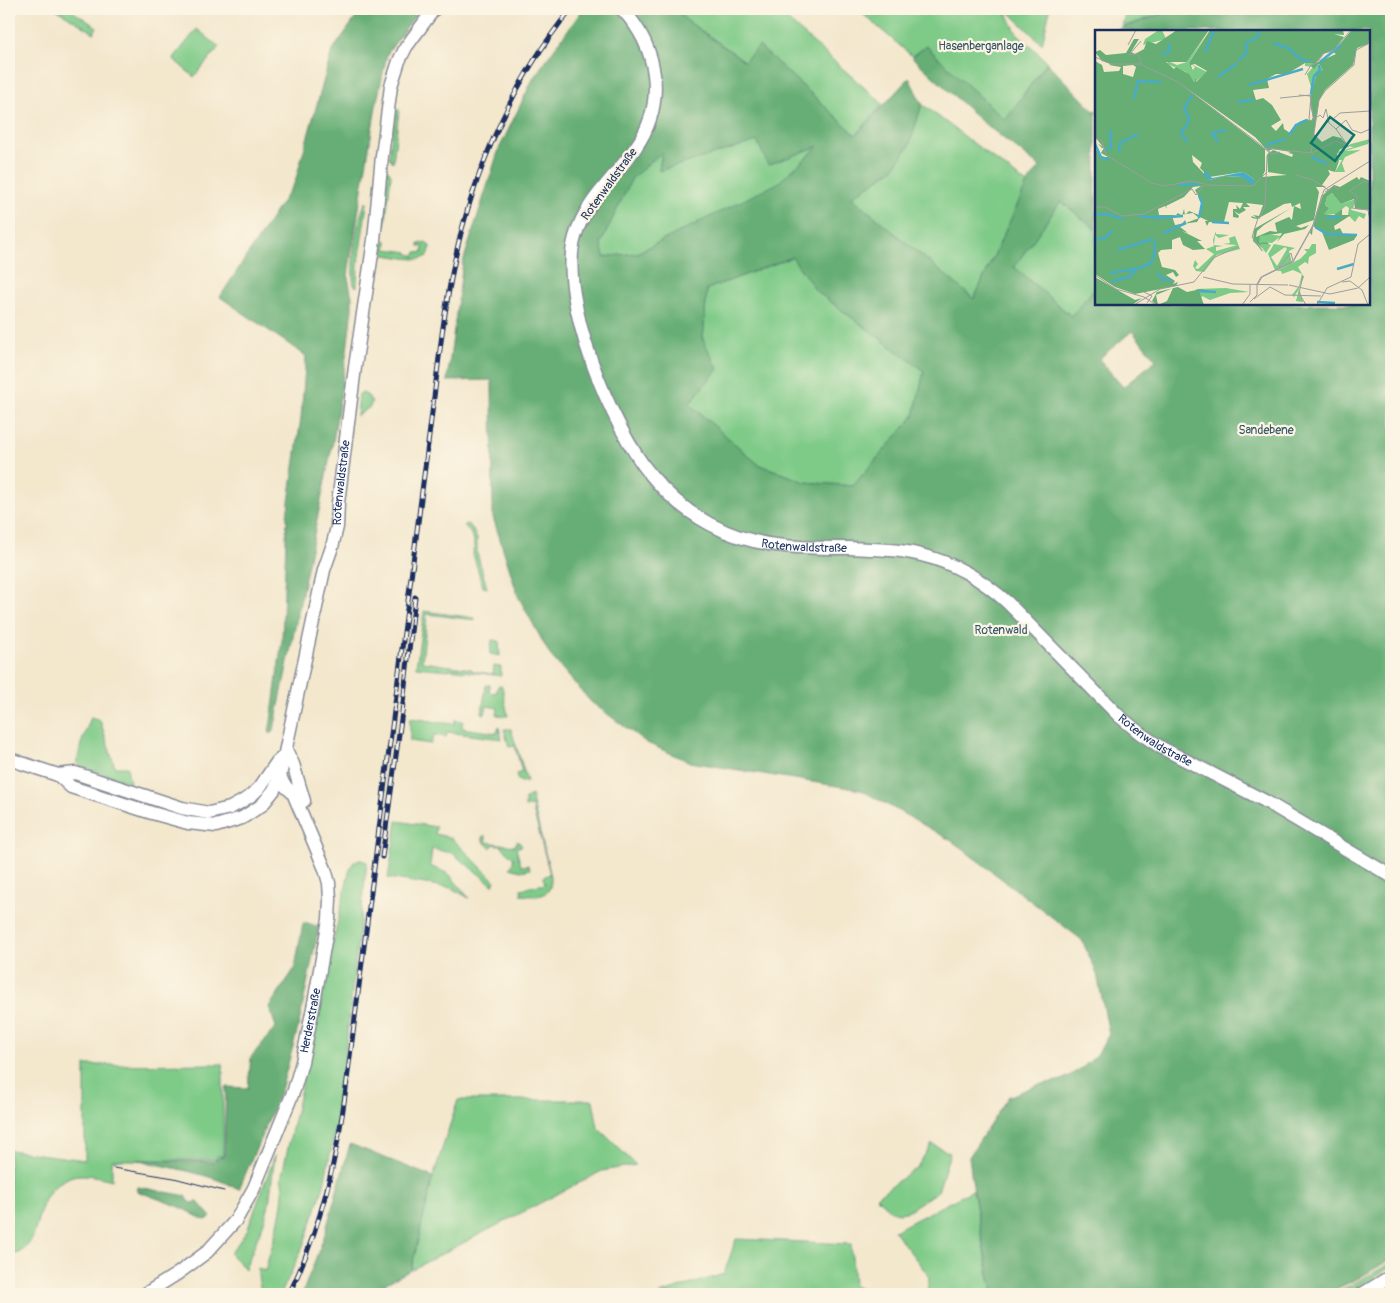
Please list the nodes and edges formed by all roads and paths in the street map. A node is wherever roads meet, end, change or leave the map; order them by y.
1 (434, 9) edge
2 (622, 9) edge
3 (285, 753) junction
4 (9, 759) edge
5 (58, 775) junction
6 (281, 782) junction
7 (260, 788) junction
8 (155, 799) junction
9 (152, 813) junction
10 (304, 818) junction
11 (1391, 876) edge
12 (1391, 1276) edge
13 (145, 1294) edge
14 (1362, 1294) edge

1 - 3 main road, Rotenwaldstraße
2 - 11 main road, Rotenwaldstraße
3 - 6 main road, Rotenwaldstraße
3 - 7 main road, Rotenwaldstraße
3 - 10 main road
4 - 5 main road, Rotenwaldstraße
5 - 8 main road, Rotenwaldstraße
5 - 9 main road, Rotenwaldstraße
6 - 7 main road
6 - 9 main road, Rotenwaldstraße
6 - 10 main road, Herderstraße
7 - 8 main road, Rotenwaldstraße
8 - 9 main road
10 - 13 main road, Herderstraße
12 - 14 main road

